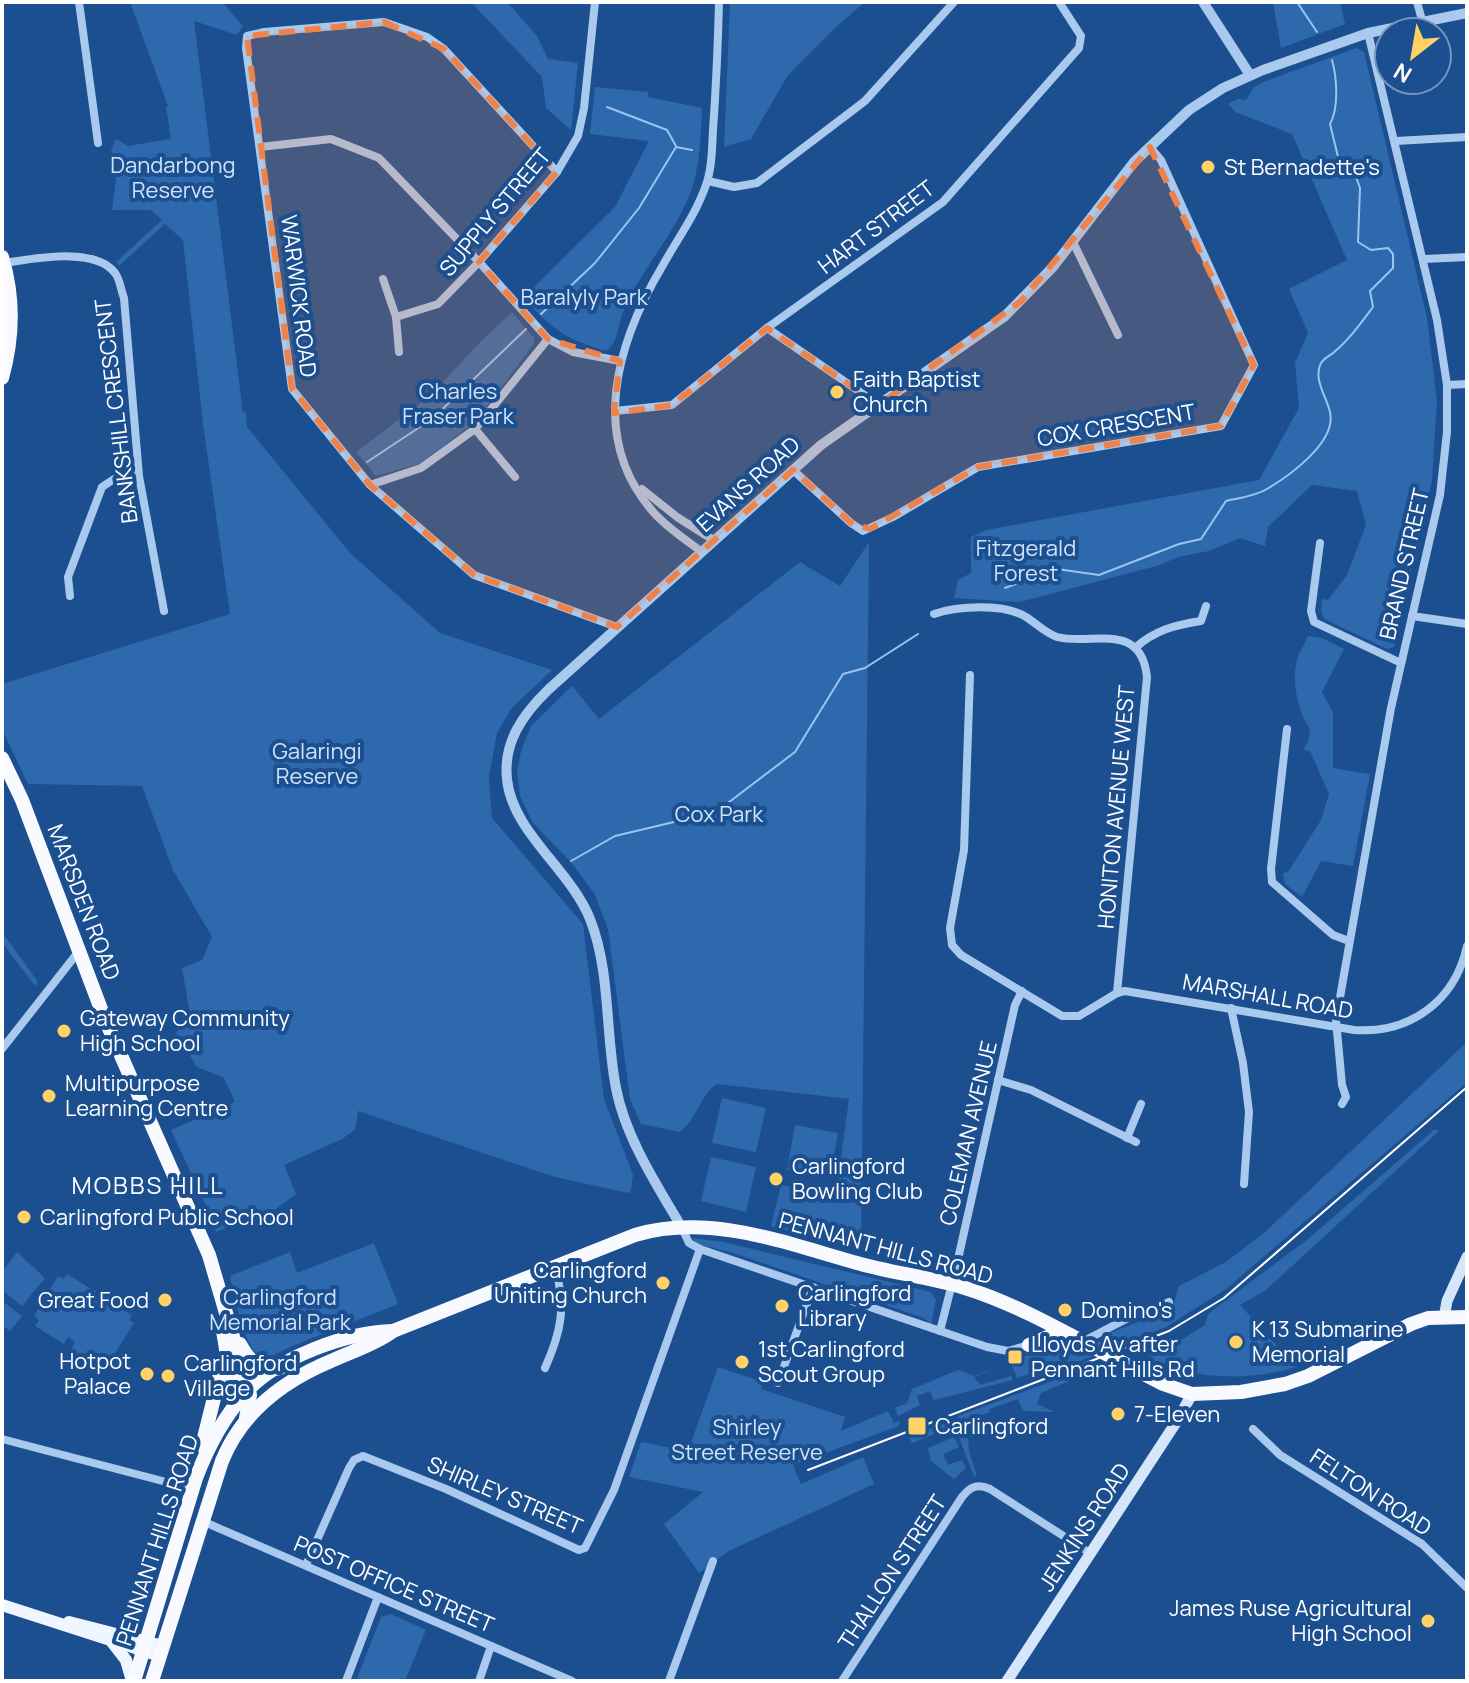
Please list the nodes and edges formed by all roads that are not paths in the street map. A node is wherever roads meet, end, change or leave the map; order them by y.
1 (79, 2) edge
2 (595, 2) edge
3 (719, 2) edge
4 (954, 2) edge
5 (1059, 2) edge
6 (1203, 2) edge
7 (1373, 32) edge
8 (1368, 33) junction
9 (1250, 75) junction
10 (1467, 137) edge
11 (1396, 141) junction
12 (98, 143) dead end
13 (260, 147) junction
14 (1150, 147) junction
15 (557, 172) junction
16 (708, 181) junction
17 (1073, 242) junction
18 (1467, 257) edge
19 (1424, 259) junction
20 (3, 260) edge
21 (479, 262) junction
22 (383, 279) dead end
23 (396, 317) junction
24 (767, 328) junction
25 (1118, 335) dead end
26 (548, 339) junction
27 (399, 352) dead end
28 (620, 361) junction
29 (2, 378) edge
30 (1467, 384) edge
31 (1447, 385) junction
32 (879, 405) junction
33 (615, 411) junction
34 (475, 429) junction
35 (793, 470) junction
36 (139, 476) junction
37 (515, 477) dead end
38 (635, 483) junction
39 (370, 485) junction
40 (715, 541) junction
41 (1320, 543) dead end
42 (702, 552) junction
43 (70, 596) dead end
44 (1206, 606) dead end
45 (164, 611) dead end
46 (934, 614) dead end
47 (1412, 616) junction
48 (1467, 624) edge
49 (617, 627) junction
50 (1135, 648) junction
51 (1401, 663) junction
52 (970, 675) dead end
53 (1287, 729) dead end
54 (2, 758) edge
55 (1349, 941) junction
56 (1467, 946) edge
57 (79, 951) junction
58 (1022, 991) junction
59 (1117, 993) junction
60 (1231, 1008) junction
61 (1335, 1027) junction
62 (2, 1049) edge
63 (998, 1080) junction
64 (1141, 1104) dead end
65 (1342, 1104) dead end
66 (1127, 1138) junction
67 (1136, 1142) dead end
68 (1244, 1184) dead end
69 (681, 1226) junction
70 (199, 1237) junction
71 (700, 1249) junction
72 (1467, 1257) edge
73 (555, 1266) junction
74 (952, 1285) junction
75 (813, 1287) junction
76 (1169, 1302) dead end
77 (1467, 1317) edge
78 (1444, 1318) junction
79 (231, 1330) junction
80 (393, 1331) junction
81 (940, 1331) junction
82 (1082, 1341) junction
83 (1029, 1345) joint
84 (226, 1350) junction
85 (322, 1364) junction
86 (281, 1367) junction
87 (545, 1368) dead end
88 (778, 1383) dead end
89 (1192, 1394) junction
90 (247, 1395) junction
91 (245, 1422) junction
92 (1253, 1429) dead end
93 (2, 1439) edge
94 (202, 1464) junction
95 (193, 1489) junction
96 (202, 1521) junction
97 (1090, 1553) junction
98 (713, 1561) dead end
99 (306, 1565) junction
100 (1467, 1588) edge
101 (378, 1597) junction
102 (2, 1605) edge
103 (46, 1618) junction
104 (112, 1642) junction
105 (145, 1646) junction
106 (491, 1646) junction
107 (162, 1651) junction
108 (133, 1681) edge
109 (152, 1681) edge
110 (346, 1681) edge
111 (479, 1681) edge
112 (572, 1681) edge
113 (669, 1681) edge
114 (842, 1681) edge
115 (1007, 1681) edge

1 - 12 street
2 - 15 street, SUPPLY STREET
3 - 16 street
4 - 16 street
5 - 24 street, HART STREET
6 - 9 street
7 - 8 street, EVANS ROAD
8 - 9 street, EVANS ROAD
8 - 11 street, BRAND STREET
9 - 14 street, EVANS ROAD
10 - 11 street
11 - 19 street, BRAND STREET
13 - 15 street, WARWICK ROAD
13 - 21 street
13 - 39 street, WARWICK ROAD
14 - 17 street, EVANS ROAD
14 - 35 street, COX CRESCENT
15 - 21 street, SUPPLY STREET
16 - 28 street
17 - 25 street
17 - 32 street, EVANS ROAD
18 - 19 street
19 - 31 street, BRAND STREET
20 - 29 highway
20 - 36 street, BANKSHILL CRESCENT
21 - 23 street, SUPPLY STREET
21 - 26 street
22 - 23 street
23 - 27 street
24 - 32 street
24 - 33 street, HART STREET
26 - 28 street
26 - 34 street
28 - 33 street
30 - 31 street
31 - 47 street, BRAND STREET
32 - 35 street, EVANS ROAD
33 - 38 street
34 - 37 street
34 - 39 street
35 - 40 street, EVANS ROAD
36 - 43 street
36 - 45 street, BANKSHILL CRESCENT
38 - 40 street
38 - 42 street
39 - 49 street, WARWICK ROAD
40 - 42 street, EVANS ROAD
41 - 51 street
42 - 49 street, EVANS ROAD
44 - 50 street
46 - 50 street
47 - 48 street
47 - 51 street, BRAND STREET
49 - 69 street, EVANS ROAD
50 - 59 street, HONITON AVENUE WEST
51 - 55 street, BRAND STREET
52 - 58 street
53 - 55 street
54 - 57 highway, MARSDEN ROAD
55 - 61 street, BRAND STREET
56 - 61 street, MARSHALL ROAD
57 - 62 street
57 - 70 highway, MARSDEN ROAD
58 - 59 street
58 - 63 street, COLEMAN AVENUE
59 - 60 street, MARSHALL ROAD
60 - 61 street, MARSHALL ROAD
60 - 68 street
61 - 65 street, BRAND STREET
63 - 66 street
63 - 74 street, COLEMAN AVENUE
64 - 66 street
66 - 67 street
69 - 71 street
69 - 73 highway, PENNANT HILLS ROAD
69 - 74 highway, PENNANT HILLS ROAD
70 - 79 highway, MARSDEN ROAD
70 - 84 highway, MARSDEN ROAD
71 - 75 street
71 - 99 street, SHIRLEY STREET
72 - 78 main road
73 - 80 highway, PENNANT HILLS ROAD
73 - 87 street
74 - 81 street, COLEMAN AVENUE
74 - 82 highway, PENNANT HILLS ROAD
75 - 81 street
75 - 88 street
76 - 82 street
77 - 78 highway, PENNANT HILLS ROAD
78 - 89 highway, PENNANT HILLS ROAD
79 - 86 highway
79 - 90 highway, MARSDEN ROAD
80 - 85 highway, PENNANT HILLS ROAD
80 - 86 highway, PENNANT HILLS ROAD
81 - 83 street
82 - 83 highway
82 - 89 highway, PENNANT HILLS ROAD, bridge
84 - 90 highway, MARSDEN ROAD
84 - 94 highway
85 - 90 highway
85 - 91 highway, PENNANT HILLS ROAD
86 - 90 highway, PENNANT HILLS ROAD
89 - 97 main road, JENKINS ROAD
90 - 91 highway, MARSDEN ROAD
90 - 94 highway, PENNANT HILLS ROAD
91 - 96 highway, PENNANT HILLS ROAD
92 - 100 street, FELTON ROAD
93 - 95 street
94 - 95 highway, PENNANT HILLS ROAD
95 - 105 highway, PENNANT HILLS ROAD
96 - 99 street, POST OFFICE STREET
96 - 107 highway, PENNANT HILLS ROAD
97 - 114 street, THALLON STREET
97 - 115 main road, JENKINS ROAD
98 - 113 street
99 - 101 street, POST OFFICE STREET
101 - 106 street, POST OFFICE STREET
101 - 110 street
102 - 103 main road
103 - 104 main road
103 - 105 main road
104 - 105 main road
104 - 108 main road
105 - 107 main road
105 - 108 highway, PENNANT HILLS ROAD
106 - 111 street
106 - 112 street, POST OFFICE STREET
107 - 109 highway, PENNANT HILLS ROAD

